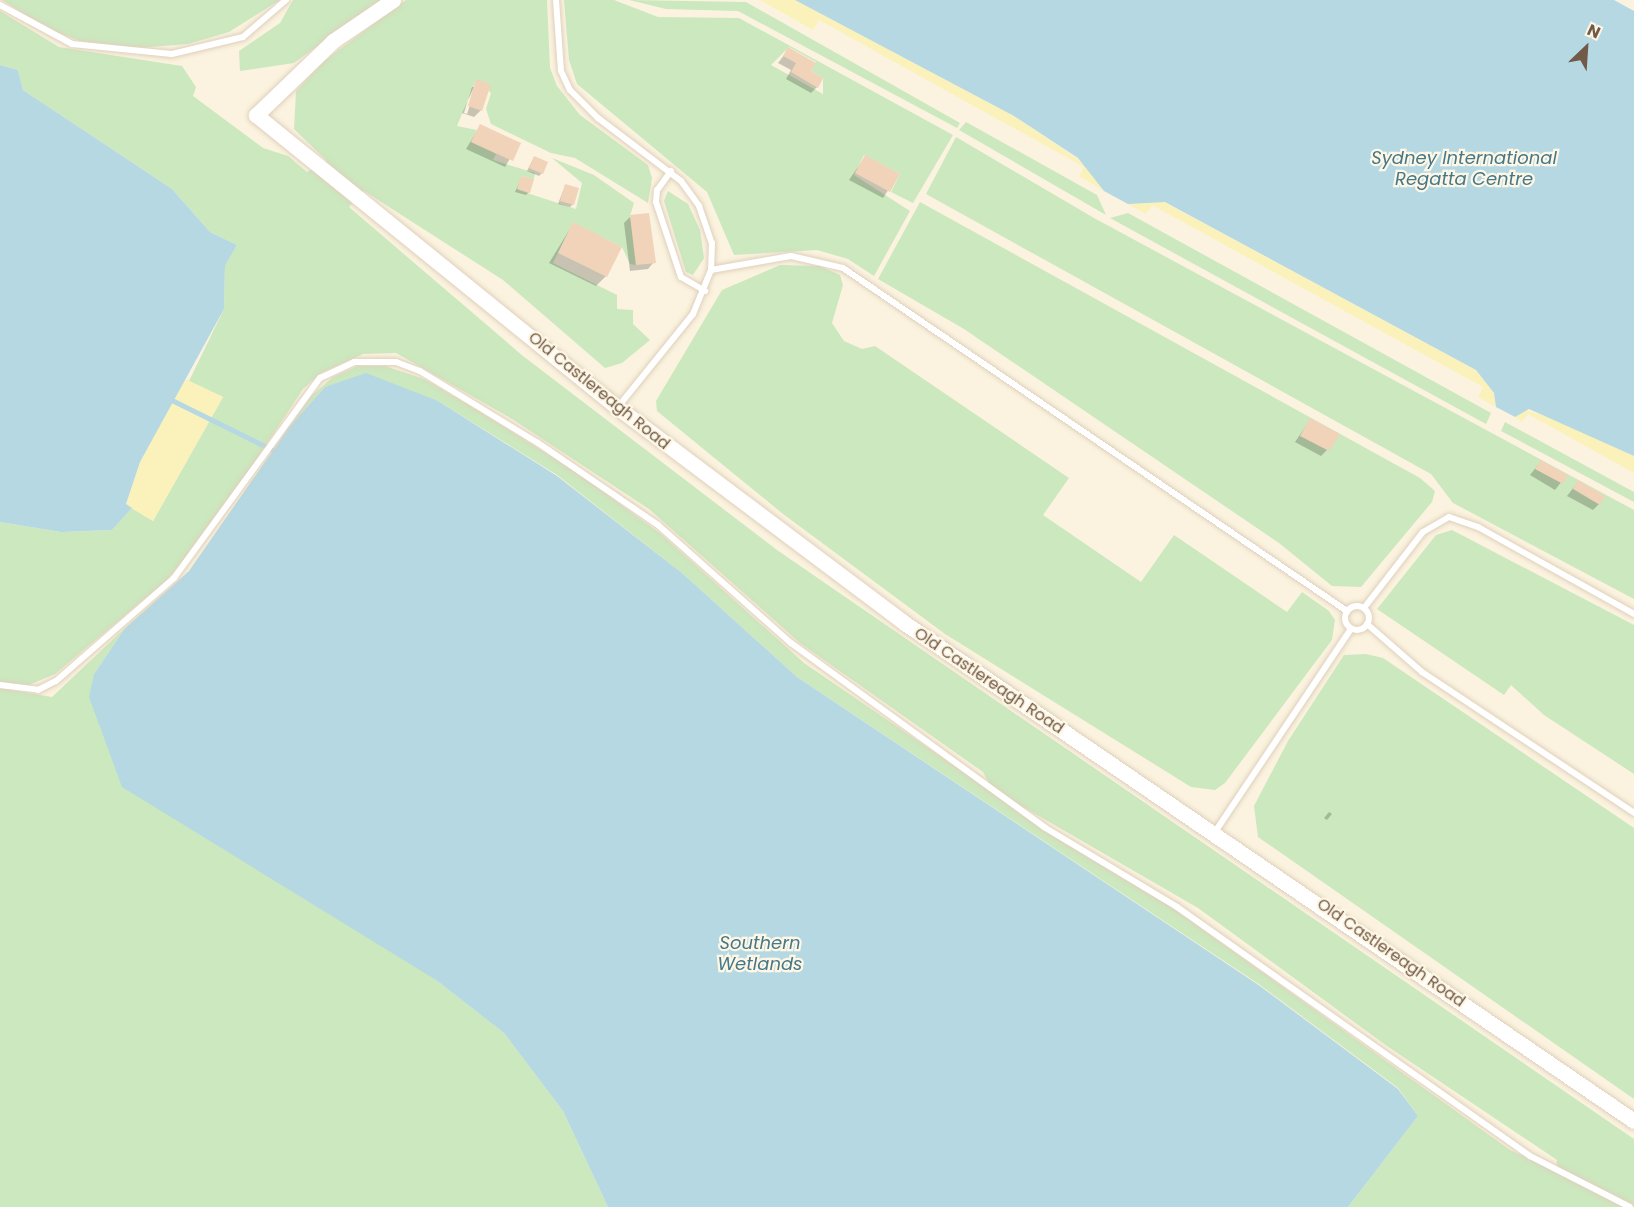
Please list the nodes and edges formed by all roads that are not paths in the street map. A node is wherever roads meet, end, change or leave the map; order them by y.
1 (286, 0) edge
2 (393, 0) edge
3 (556, 0) edge
4 (0, 5) edge
5 (671, 171) junction
6 (711, 270) junction
7 (705, 291) junction
8 (617, 407) junction
9 (1364, 608) junction
10 (1347, 611) junction
11 (1634, 614) edge
12 (1368, 624) junction
13 (1351, 629) junction
14 (0, 685) edge
15 (1634, 813) edge
16 (1215, 832) junction
17 (1634, 1121) edge
18 (1630, 1207) edge

1 - 4 lane
2 - 8 street, Old Castlereagh Road
3 - 5 lane
5 - 6 lane
5 - 7 lane
6 - 7 lane
6 - 10 lane
7 - 8 lane
8 - 16 street, Old Castlereagh Road
9 - 10 lane
9 - 11 lane
9 - 12 lane
10 - 13 lane
12 - 13 lane
12 - 15 lane
13 - 16 lane
14 - 18 lane
16 - 17 street, Old Castlereagh Road

